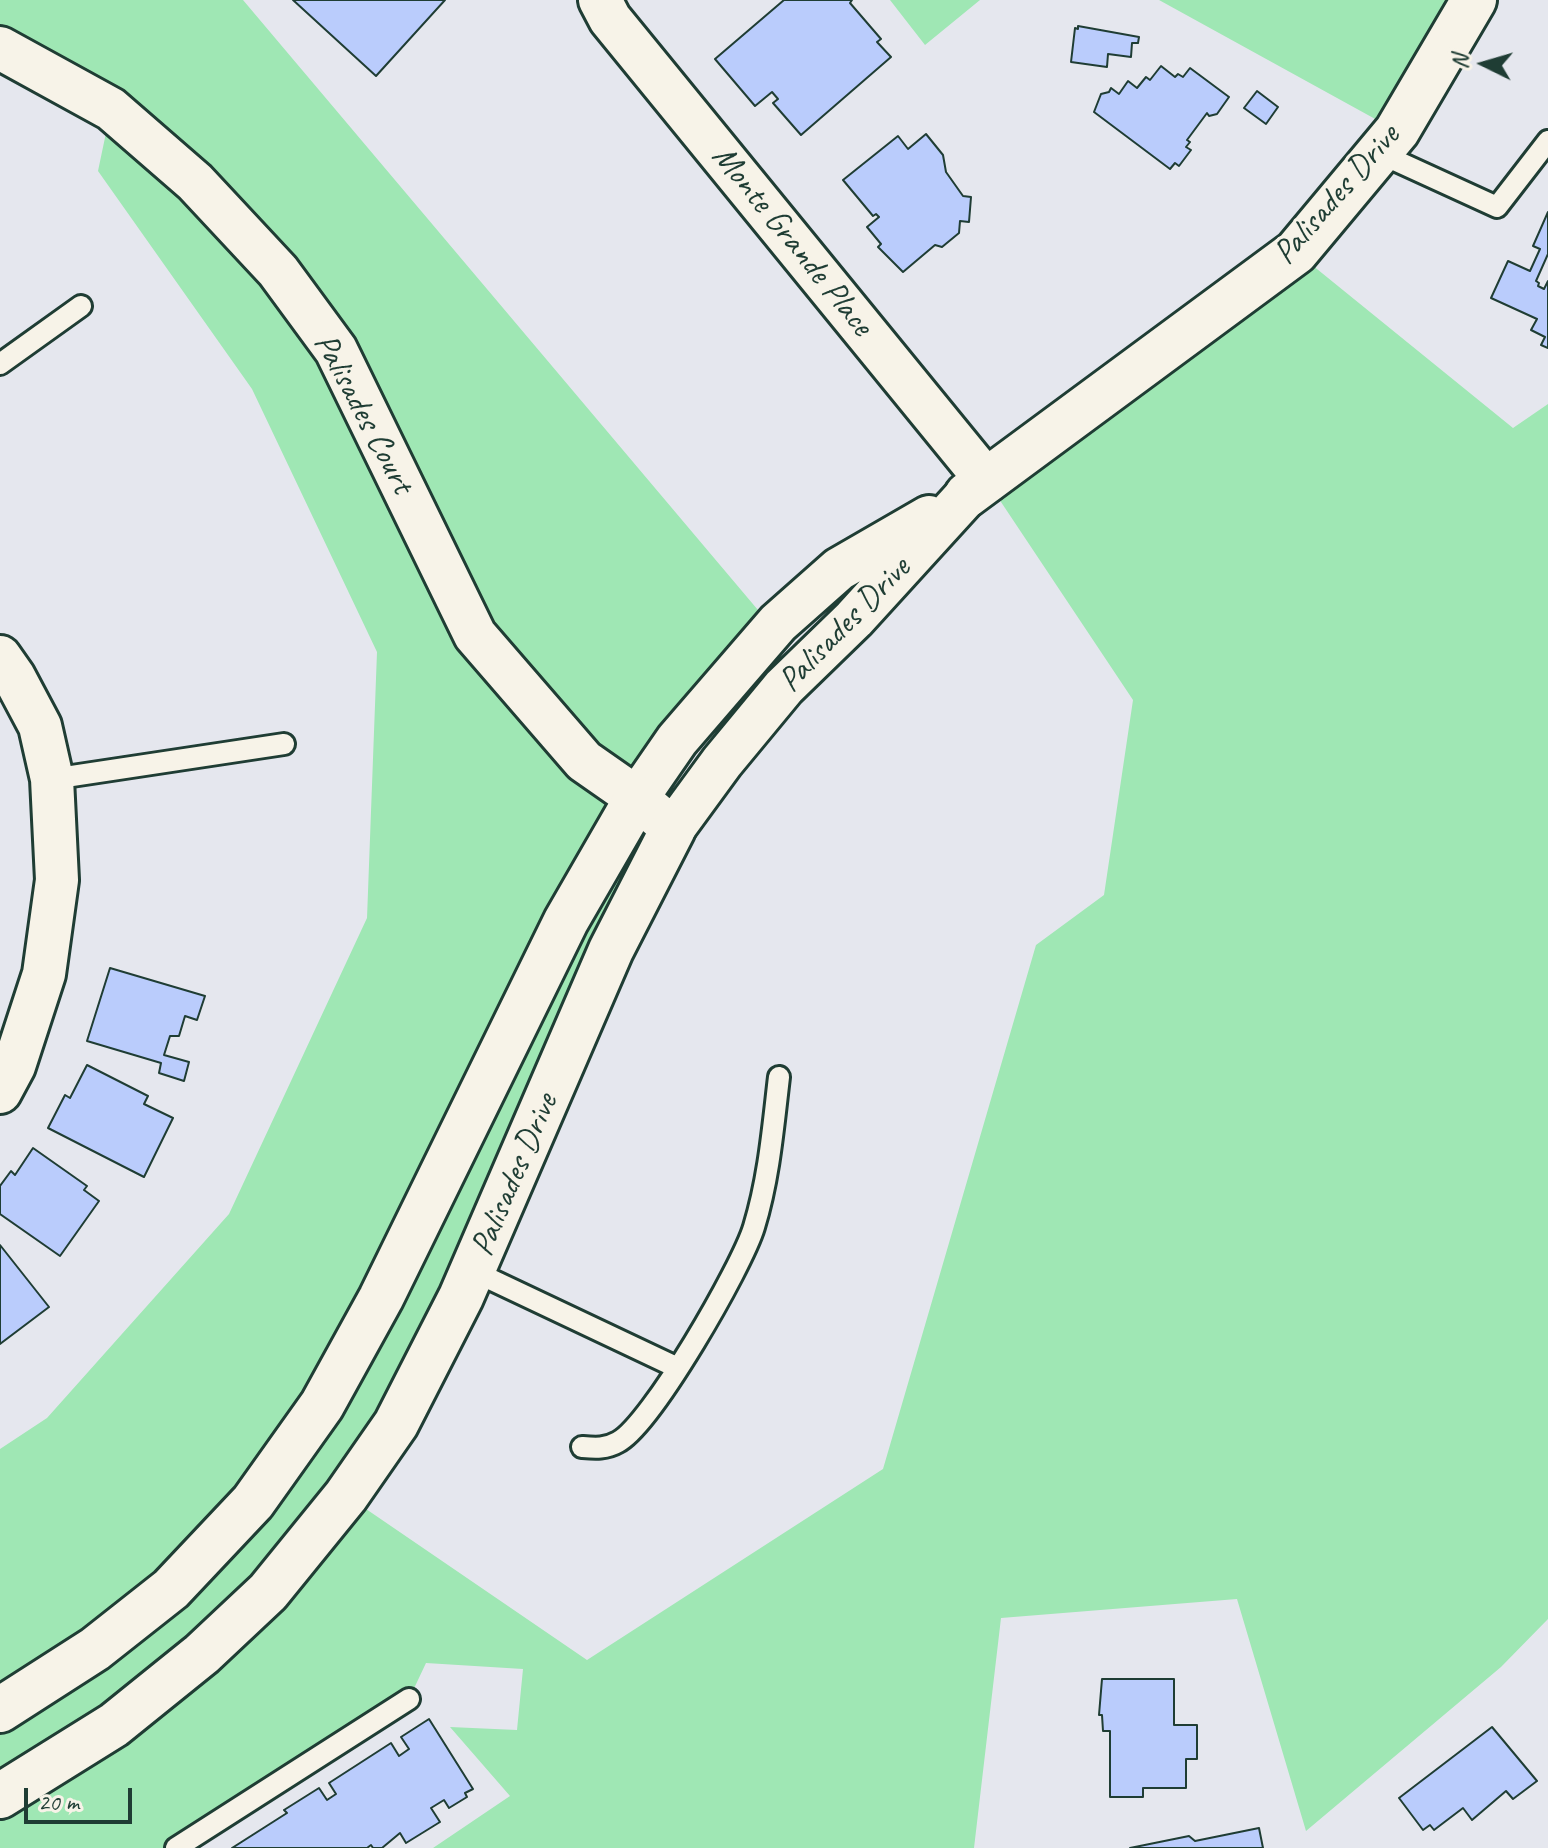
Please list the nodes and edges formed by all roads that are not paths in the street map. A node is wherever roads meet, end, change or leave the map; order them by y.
1 (600, 0) edge
2 (1474, 0) edge
3 (0, 48) edge
4 (1548, 141) edge
5 (1379, 153) junction
6 (81, 306) dead end
7 (0, 364) edge
8 (977, 488) junction
9 (0, 657) edge
10 (284, 744) dead end
11 (52, 779) junction
12 (637, 798) junction
13 (673, 829) junction
14 (779, 1077) dead end
15 (0, 1092) edge
16 (473, 1271) junction
17 (678, 1368) junction
18 (582, 1447) dead end
19 (409, 1699) dead end
20 (0, 1710) edge
21 (0, 1796) edge
22 (176, 1848) edge

1 - 8 street, Monte Grande Place
2 - 5 street, Palisades Drive
3 - 12 street, Palisades Court
4 - 5 lane
5 - 8 street, Palisades Drive
6 - 7 lane
8 - 12 street, Palisades Drive
8 - 13 street, Palisades Drive
9 - 11 street
10 - 11 lane
11 - 15 street
12 - 13 street, Palisades Court
12 - 20 street, Palisades Drive
13 - 16 street, Palisades Drive
14 - 17 lane
16 - 17 lane
16 - 21 street, Palisades Drive
17 - 18 lane
19 - 22 lane

